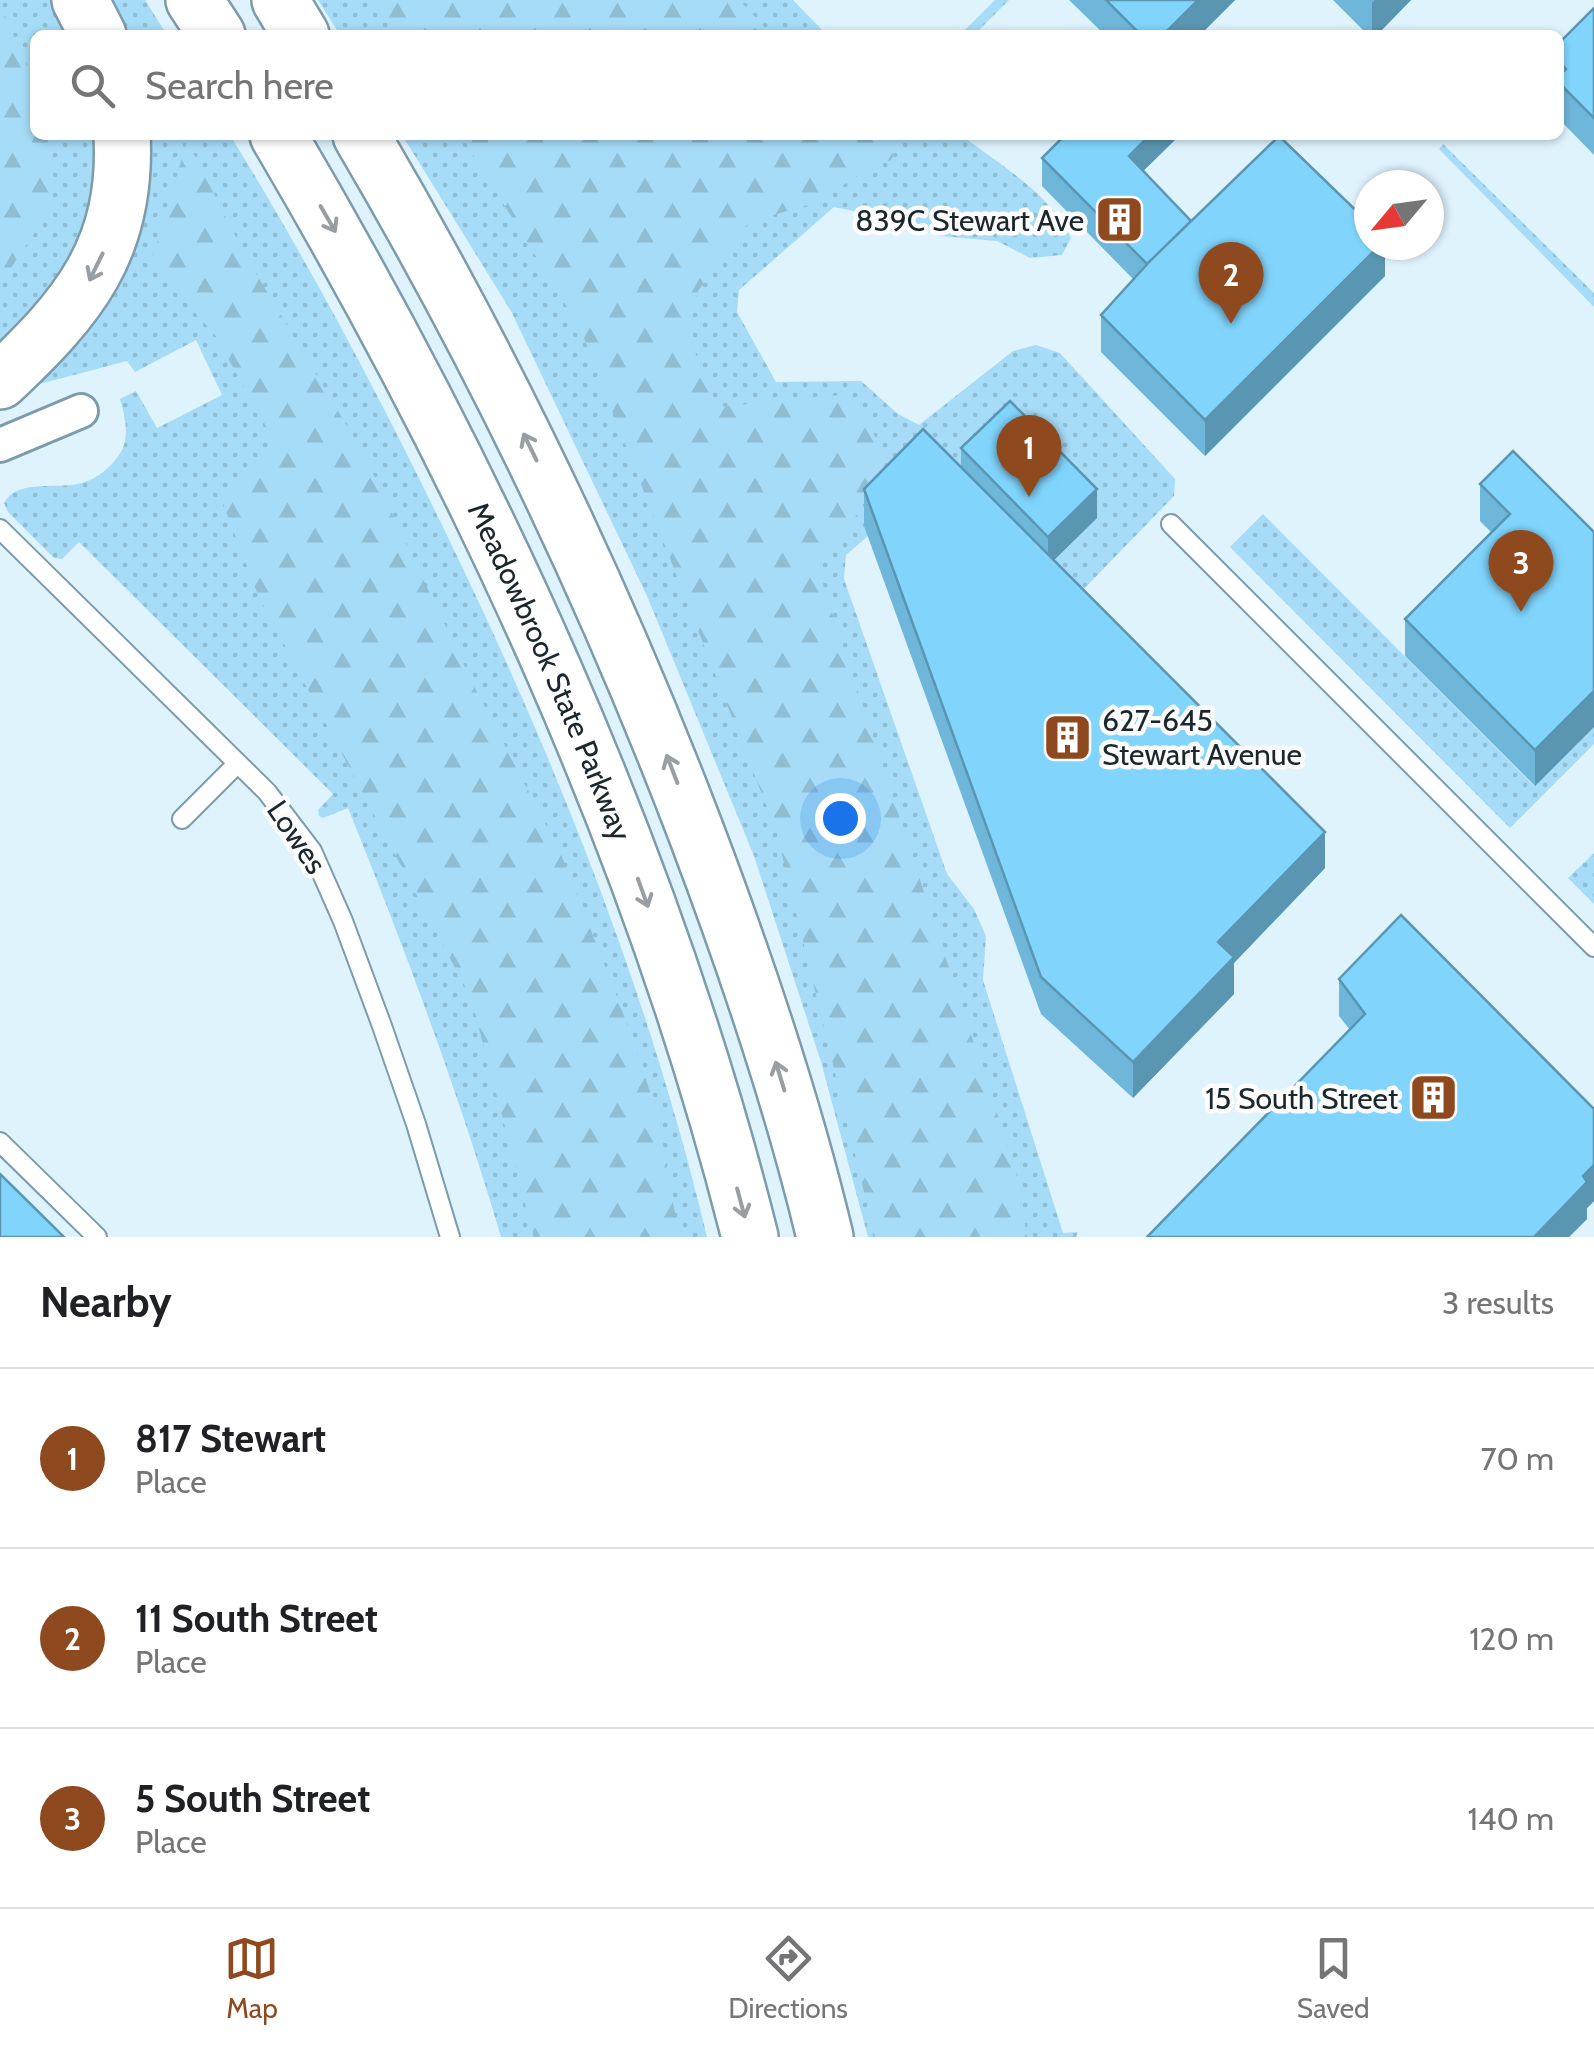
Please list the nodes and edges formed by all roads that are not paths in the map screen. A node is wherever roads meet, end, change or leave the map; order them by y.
1 (80, 0) edge
2 (194, 0) edge
3 (280, 0) edge
4 (95, 30) edge
5 (213, 30) edge
6 (298, 30) edge
7 (122, 140) edge
8 (281, 140) edge
9 (364, 140) edge
10 (0, 381) edge
11 (81, 411) dead end
12 (0, 445) edge
13 (1171, 524) dead end
14 (0, 529) edge
15 (237, 764) junction
16 (182, 819) dead end
17 (1594, 947) edge
18 (0, 1142) edge
19 (97, 1237) edge
20 (450, 1237) edge
21 (750, 1237) edge
22 (825, 1237) edge

1 - 4 highway
2 - 5 highway
3 - 6 highway
7 -> 10 highway
8 -> 21 highway, Meadowbrook State Parkway
22 -> 9 highway
11 - 12 street
13 - 17 lane
14 - 15 lane, Lowes
15 - 16 lane
15 - 20 lane, Lowes
18 - 19 lane

